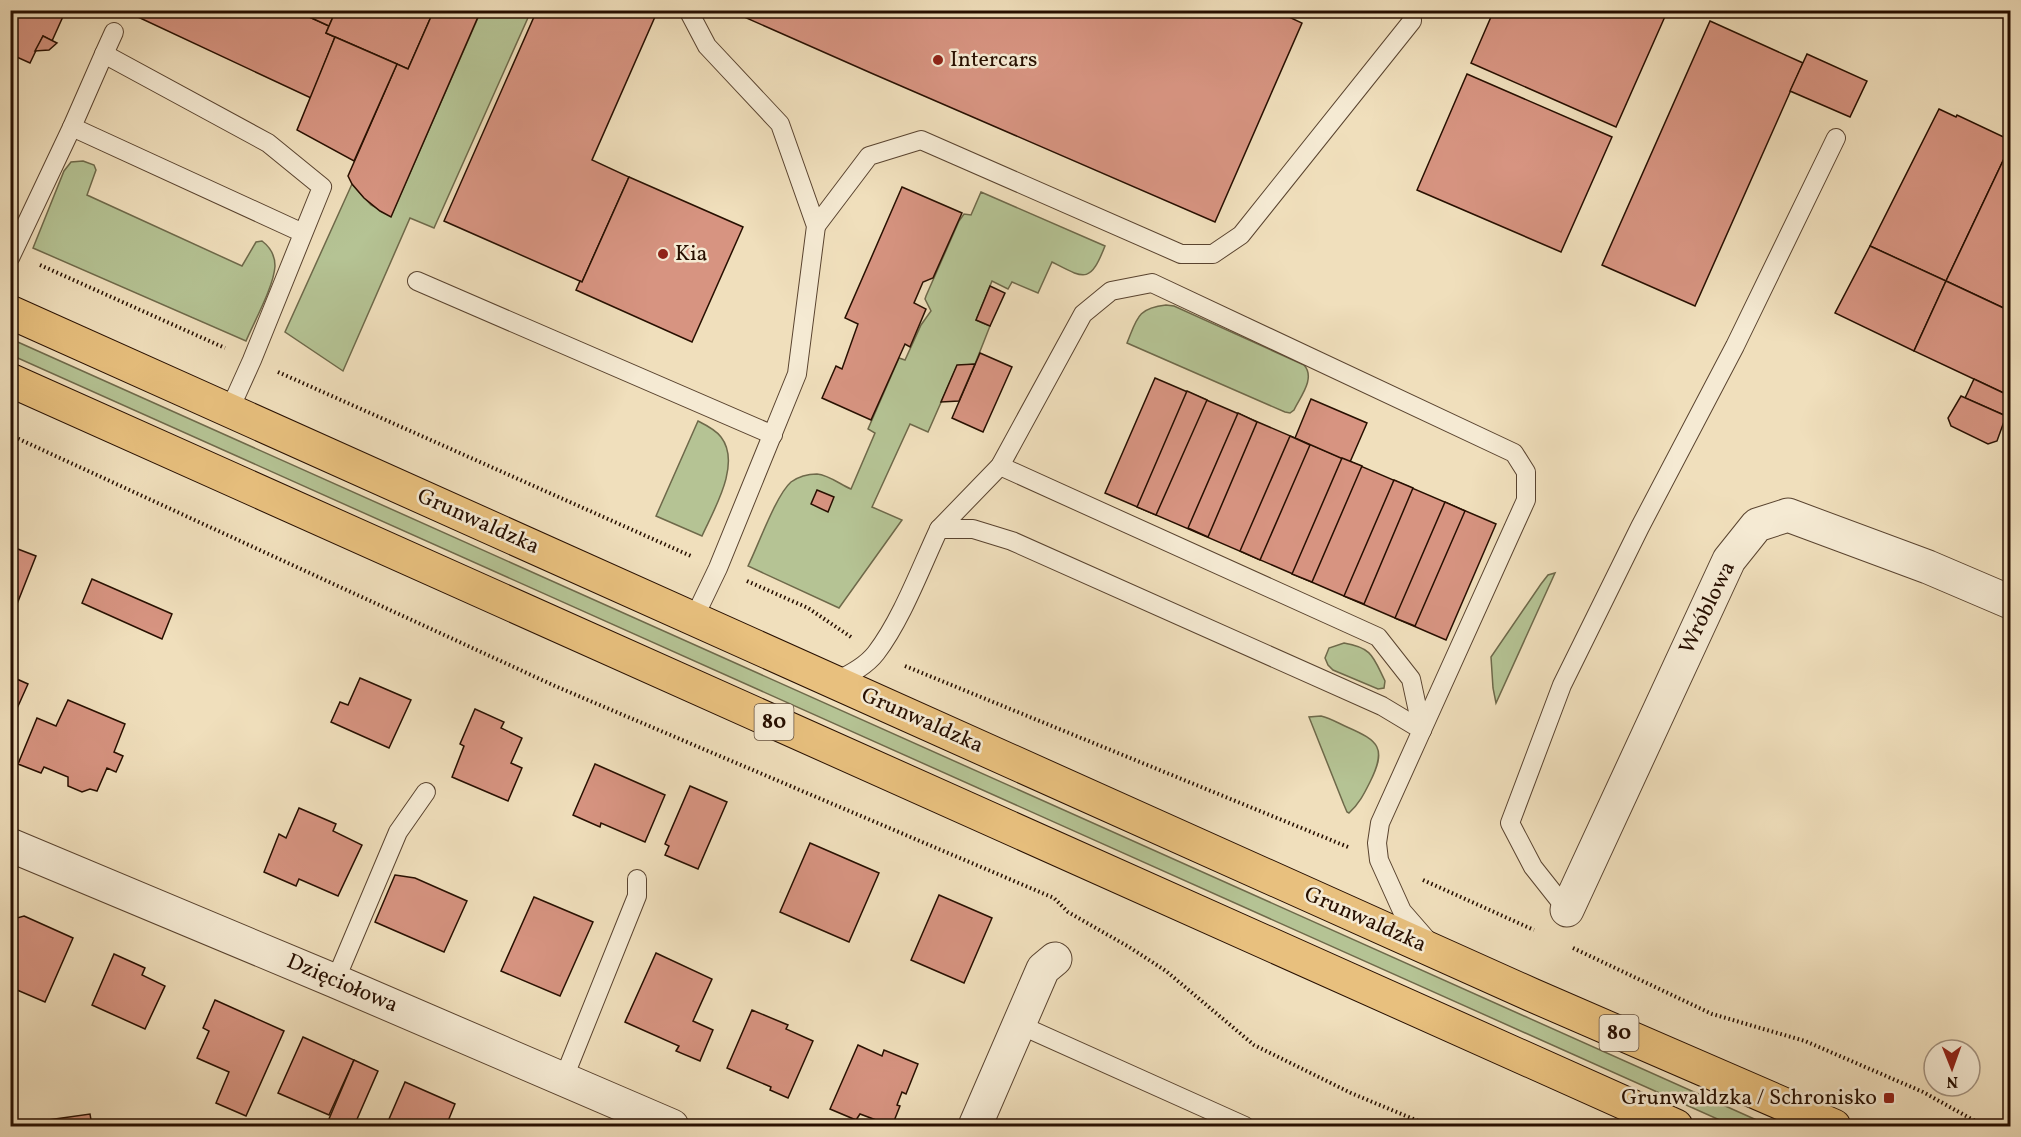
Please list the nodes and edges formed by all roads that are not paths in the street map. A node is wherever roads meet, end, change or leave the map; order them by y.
1 (688, 10) edge
2 (1411, 10) edge
3 (114, 32) dead end
4 (104, 54) junction
5 (72, 128) junction
6 (1836, 138) dead end
7 (816, 226) junction
8 (303, 233) junction
9 (12, 255) edge
10 (417, 281) dead end
11 (10, 312) edge
12 (10, 380) edge
13 (229, 411) junction
14 (773, 435) junction
15 (1000, 466) junction
16 (939, 529) junction
17 (2010, 602) edge
18 (694, 618) junction
19 (836, 682) junction
20 (1422, 730) junction
21 (426, 792) dead end
22 (10, 845) edge
23 (637, 879) dead end
24 (1567, 910) joint
25 (1441, 954) junction
26 (1055, 959) dead end
27 (335, 981) junction
28 (1020, 1025) junction
29 (563, 1080) junction
30 (672, 1126) edge
31 (975, 1126) edge
32 (1245, 1126) edge
33 (1676, 1126) edge
34 (1834, 1126) edge

1 - 7 lane
2 - 7 lane
3 - 4 lane
4 - 5 lane
4 - 8 lane
5 - 8 lane
5 - 9 lane
6 - 24 lane
7 - 14 lane
8 - 13 lane
10 - 14 lane
11 - 13 main road, Grunwaldzka / 80
12 - 33 main road, 80
13 - 18 main road, Grunwaldzka / 80
14 - 18 lane
15 - 16 lane
15 - 20 lane
15 - 20 lane
16 - 19 lane
16 - 20 lane
17 - 24 street, Wróblowa
18 - 19 main road, Grunwaldzka / 80
19 - 25 main road, Grunwaldzka / 80
20 - 25 lane
21 - 27 lane
22 - 27 street, Dzięciołowa
23 - 29 lane
25 - 34 main road, Grunwaldzka / 80
26 - 28 street
27 - 29 street, Dzięciołowa
28 - 31 street
28 - 32 lane
29 - 30 street, Dzięciołowa

